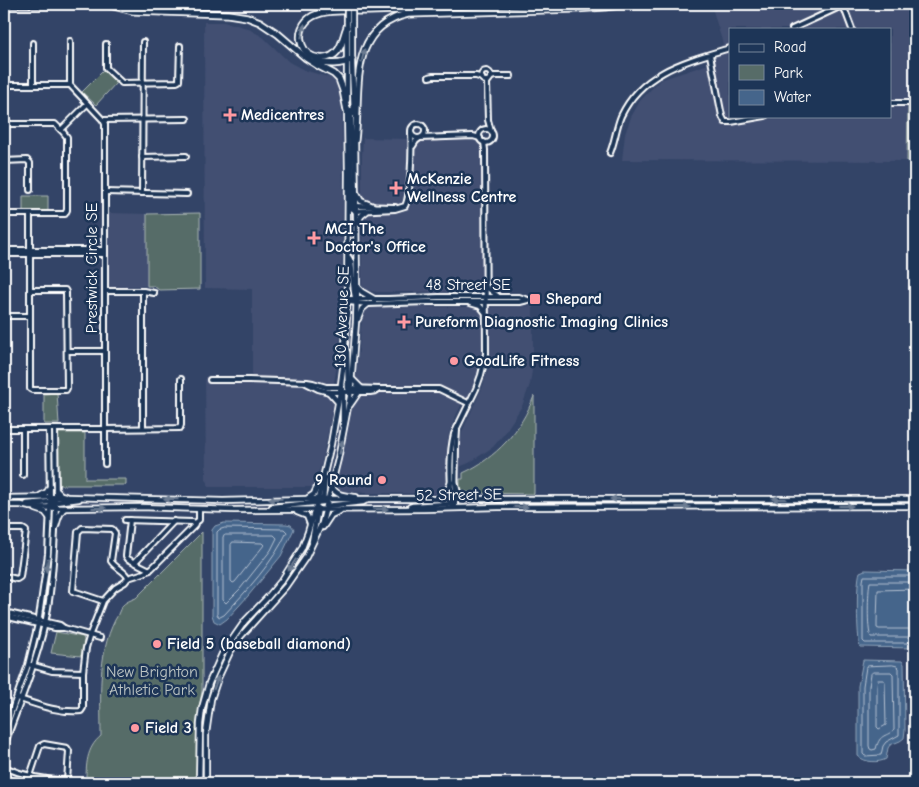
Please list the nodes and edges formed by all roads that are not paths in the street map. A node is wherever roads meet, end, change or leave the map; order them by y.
1 (4, 4) edge
2 (106, 4) edge
3 (207, 4) edge
4 (347, 4) edge
5 (352, 4) edge
6 (469, 4) edge
7 (628, 4) edge
8 (845, 4) edge
9 (348, 23) junction
10 (794, 28) edge
11 (852, 28) edge
12 (70, 42) dead end
13 (143, 42) dead end
14 (33, 43) dead end
15 (106, 44) dead end
16 (180, 46) dead end
17 (729, 48) edge
18 (710, 54) junction
19 (306, 58) junction
20 (349, 60) junction
21 (347, 74) junction
22 (431, 76) dead end
23 (511, 76) dead end
24 (488, 78) junction
25 (143, 82) junction
26 (4, 85) edge
27 (33, 85) junction
28 (70, 85) junction
29 (892, 103) edge
30 (915, 103) edge
31 (87, 104) junction
32 (347, 110) junction
33 (753, 118) edge
34 (187, 119) dead end
35 (103, 120) junction
36 (143, 120) junction
37 (488, 120) junction
38 (4, 124) edge
39 (424, 128) junction
40 (486, 128) junction
41 (61, 130) junction
42 (492, 131) junction
43 (480, 132) junction
44 (411, 133) junction
45 (473, 136) junction
46 (437, 137) junction
47 (420, 138) junction
48 (480, 138) junction
49 (355, 140) junction
50 (485, 142) junction
51 (411, 151) junction
52 (610, 153) dead end
53 (186, 156) dead end
54 (142, 157) junction
55 (4, 160) edge
56 (30, 190) dead end
57 (356, 191) junction
58 (105, 192) junction
59 (142, 193) junction
60 (187, 194) dead end
61 (373, 206) junction
62 (352, 208) junction
63 (400, 208) junction
64 (367, 211) junction
65 (4, 214) edge
66 (30, 214) junction
67 (357, 227) junction
68 (4, 250) edge
69 (30, 252) junction
70 (105, 252) junction
71 (4, 254) edge
72 (348, 257) junction
73 (358, 287) junction
74 (486, 287) junction
75 (30, 290) junction
76 (143, 291) junction
77 (105, 292) junction
78 (154, 292) dead end
79 (499, 297) junction
80 (374, 299) junction
81 (356, 300) junction
82 (486, 300) junction
83 (348, 301) junction
84 (468, 302) junction
85 (368, 304) junction
86 (486, 313) junction
87 (4, 316) edge
88 (30, 316) junction
89 (356, 322) junction
90 (346, 343) junction
91 (67, 351) junction
92 (105, 351) junction
93 (181, 379) dead end
94 (210, 380) dead end
95 (352, 380) junction
96 (305, 383) junction
97 (350, 389) junction
98 (341, 390) junction
99 (360, 390) junction
100 (329, 392) junction
101 (338, 402) junction
102 (468, 403) junction
103 (348, 408) junction
104 (143, 428) junction
105 (4, 429) edge
106 (23, 429) junction
107 (49, 429) junction
108 (55, 429) junction
109 (105, 429) junction
110 (344, 431) junction
111 (105, 464) dead end
112 (324, 470) junction
113 (23, 475) dead end
114 (453, 482) junction
115 (332, 486) junction
116 (50, 487) junction
117 (56, 490) junction
118 (38, 497) junction
119 (68, 497) junction
120 (4, 498) edge
121 (85, 498) junction
122 (306, 499) junction
123 (362, 499) junction
124 (368, 499) junction
125 (473, 499) junction
126 (915, 499) edge
127 (441, 500) junction
128 (50, 502) junction
129 (56, 502) junction
130 (453, 503) junction
131 (321, 504) junction
132 (4, 505) edge
133 (21, 505) junction
134 (915, 506) edge
135 (30, 507) junction
136 (66, 508) junction
137 (199, 509) junction
138 (354, 509) junction
139 (261, 510) junction
140 (291, 510) junction
141 (49, 517) junction
142 (124, 520) dead end
143 (130, 520) junction
144 (174, 521) junction
145 (195, 523) junction
146 (56, 526) junction
147 (310, 528) junction
148 (4, 529) edge
149 (135, 562) junction
150 (300, 567) junction
151 (150, 570) junction
152 (4, 576) edge
153 (128, 578) junction
154 (103, 601) junction
155 (4, 612) edge
156 (4, 616) edge
157 (38, 622) junction
158 (44, 624) junction
159 (90, 634) junction
160 (100, 638) dead end
161 (30, 665) junction
162 (83, 672) junction
163 (19, 698) junction
164 (209, 708) junction
165 (201, 719) junction
166 (5, 733) edge
167 (4, 746) edge
168 (4, 766) edge
169 (206, 767) junction
170 (30, 776) junction
171 (67, 782) edge
172 (199, 783) edge
173 (206, 783) edge

1 - 2 highway
2 - 3 highway
2 - 19 highway
4 - 9 main road, 130 Avenue SE, bridge
5 - 9 main road, 130 Avenue SE, bridge
9 -> 6 highway
49 -> 7 highway
8 - 10 street
8 - 11 street
9 - 20 main road, 130 Avenue SE
9 - 20 main road, 130 Avenue SE
12 - 28 street
13 - 25 street
14 - 27 street
15 - 25 street
16 - 25 street
17 - 18 street
18 - 33 street
18 - 52 street
19 - 20 highway
19 - 32 highway
20 - 21 main road, 130 Avenue SE
20 - 49 main road, 130 Avenue SE
21 - 32 main road, 130 Avenue SE
21 - 62 main road
22 - 24 street
23 - 24 street
24 - 37 street
25 - 36 street
26 - 27 street
27 - 28 street
28 - 31 street
29 - 30 street
31 - 35 street
31 - 41 street
32 - 62 main road, 130 Avenue SE
34 - 36 street
35 - 36 street
35 - 58 street, Prestwick Circle SE
36 - 54 street
37 - 40 street
37 - 42 street
38 - 41 street
39 - 44 street
39 - 46 street
39 - 47 street
40 - 42 street
40 - 43 street
41 - 66 street
42 - 50 street
43 - 45 street
43 - 48 street
44 - 47 street
44 - 51 street
45 - 46 street
45 - 48 street
46 - 47 street
47 - 51 street
48 - 50 street
49 - 57 main road, 130 Avenue SE
50 - 74 street
51 - 63 street
53 - 54 street
54 - 59 street
55 - 56 street
57 - 61 main road
57 - 62 main road, 130 Avenue SE
58 - 59 street
58 - 70 street, Prestwick Circle SE
59 - 60 street
61 - 62 street
61 - 63 street
62 - 64 street
62 - 67 main road, 130 Avenue SE
62 - 72 main road, 130 Avenue SE
63 - 64 street
64 - 67 main road
65 - 66 street
66 - 69 street
67 - 73 main road, 130 Avenue SE
68 - 69 street
69 - 70 street
69 - 71 street
69 - 75 street
70 - 77 street, Prestwick Circle SE
72 - 81 main road
72 - 83 main road, 130 Avenue SE
73 - 80 main road
73 - 81 main road, 130 Avenue SE
74 - 79 street
74 - 82 street
75 - 88 street
75 - 91 street
76 - 77 street
76 - 78 street
76 - 104 street
77 - 92 street, Prestwick Circle SE
79 - 82 street, 48 Street SE
79 - 82 street, 48 Street SE
80 - 81 street, 48 Street SE
80 - 82 street, 48 Street SE
81 - 83 street, 48 Street SE
81 - 85 street, 48 Street SE
81 - 89 main road, 130 Avenue SE
82 - 84 street, 48 Street SE
82 - 86 street
83 - 90 main road, 130 Avenue SE
84 - 85 street, 48 Street SE
84 - 86 street
85 - 89 main road
86 - 102 street
87 - 88 street
88 - 91 street
89 - 95 main road, 130 Avenue SE
90 - 97 main road
90 - 98 main road, 130 Avenue SE
91 - 92 street
92 - 109 street, Prestwick Circle SE
93 - 104 street
94 - 96 street
95 - 97 main road, 130 Avenue SE
95 - 99 main road
96 - 98 street
96 - 100 street
97 - 98 street
97 - 99 street
97 - 103 main road, 130 Avenue SE
98 - 100 street
98 - 101 main road, 130 Avenue SE
98 - 110 main road
99 - 102 street
99 - 103 main road
100 - 101 main road
101 - 112 main road, 130 Avenue SE
102 - 114 street
103 - 110 main road, 130 Avenue SE
104 - 109 street
105 - 106 street
106 - 107 street
106 - 113 street
107 - 108 street
107 - 116 street
108 - 109 street
108 - 117 street
109 - 111 street, Prestwick Circle SE
115 -> 110 main road, 130 Avenue SE
112 - 122 main road
112 - 131 main road, 130 Avenue SE
114 - 125 main road
114 - 127 main road
114 - 130 street
115 - 123 main road
115 - 131 main road, 130 Avenue SE
116 - 118 main road
116 - 128 street
117 - 119 main road
117 - 129 street
118 - 120 main road, 52 Street SE
118 - 128 main road, 52 Street SE
119 - 121 main road, 52 Street SE
119 - 129 main road, 52 Street SE
122 -> 121 main road, 52 Street SE
121 - 129 main road
122 - 131 main road, 52 Street SE
123 - 124 main road, 52 Street SE
123 - 131 main road, 52 Street SE
124 - 127 main road, 52 Street SE
124 - 131 main road
126 -> 125 main road, 52 Street SE
125 - 130 main road, 52 Street SE
127 - 130 main road, 52 Street SE
128 - 129 main road
128 - 129 main road, 52 Street SE
128 - 133 main road
128 - 135 main road, 52 Street SE
128 - 141 street
129 - 136 main road, 52 Street SE
129 - 146 street
130 -> 134 main road, 52 Street SE
138 -> 130 main road, 52 Street SE
131 - 138 main road, 52 Street SE
131 - 139 main road
131 - 140 main road, 52 Street SE
131 - 147 main road, 130 Avenue SE
131 - 150 main road, 130 Avenue SE
132 - 133 main road, 52 Street SE
133 - 135 main road, 52 Street SE
135 - 141 main road
136 -> 137 main road, 52 Street SE
136 - 146 main road
137 - 139 main road, 52 Street SE
137 - 145 street
138 - 150 main road
139 - 140 main road, 52 Street SE
140 - 147 main road
141 -> 157 street
142 - 143 street
143 - 144 street
143 - 149 street
144 - 145 street
144 - 149 street
145 - 151 street
146 - 158 street
147 -> 165 main road, 130 Avenue SE
148 - 152 street
149 - 151 street
164 -> 150 main road, 130 Avenue SE
151 - 153 street
153 - 154 street
153 - 154 street
154 - 159 street
155 - 157 street
156 - 157 street
157 - 158 street
157 - 161 street
158 - 159 street
158 - 161 street
159 - 160 street
159 - 162 street
161 - 162 street
161 - 163 street
162 - 163 street
163 - 166 street
164 - 165 main road
164 - 169 main road, 130 Avenue SE
165 - 169 main road
165 - 172 main road, 130 Avenue SE
166 - 167 street
168 - 170 street
169 - 173 main road, 130 Avenue SE
170 - 171 street
170 - 171 street

